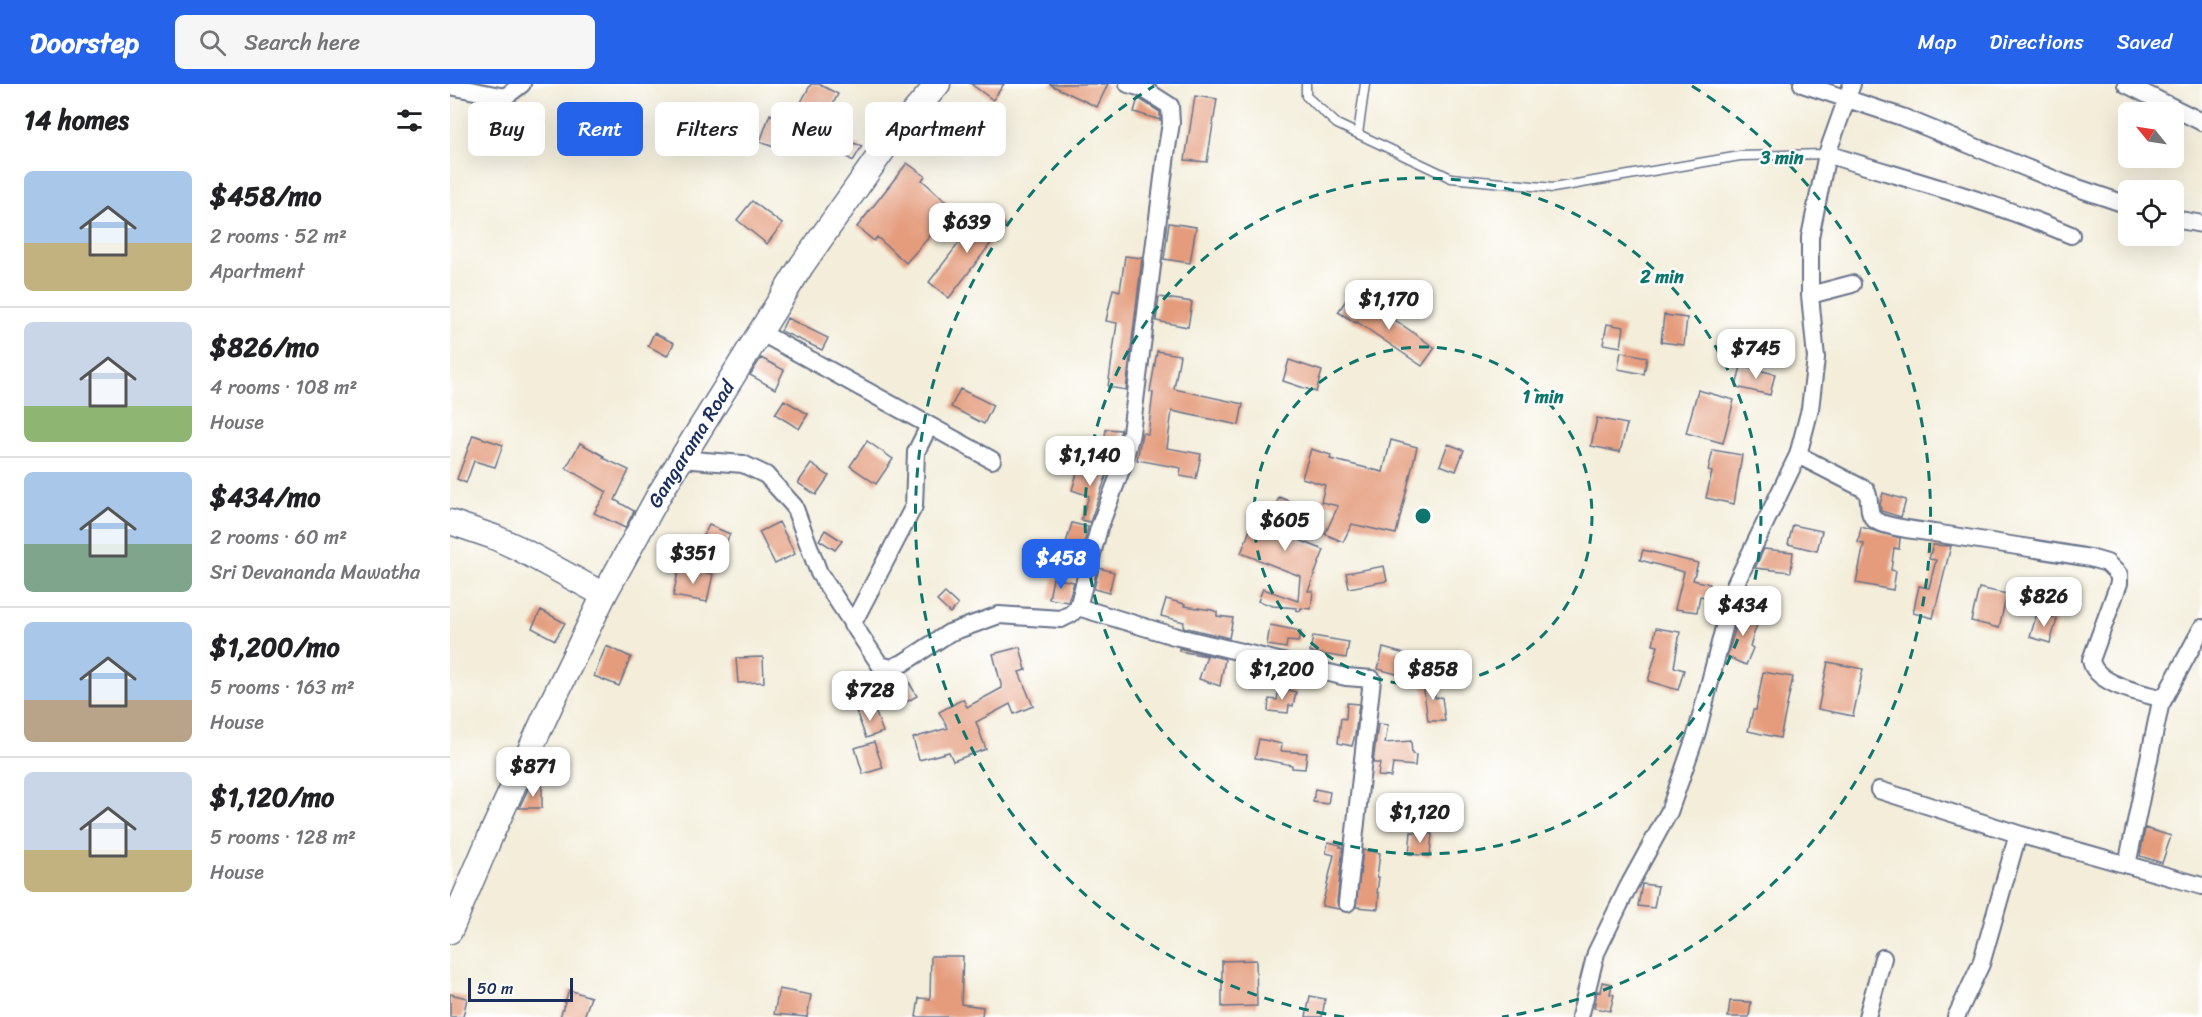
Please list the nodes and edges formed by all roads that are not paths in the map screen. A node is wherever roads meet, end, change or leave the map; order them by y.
1 (522, 84) edge
2 (938, 84) edge
3 (1128, 84) edge
4 (1306, 84) edge
5 (1365, 84) edge
6 (1802, 84) edge
7 (2126, 84) edge
8 (450, 86) edge
9 (1849, 91) edge
10 (2202, 122) edge
11 (1359, 134) junction
12 (1827, 154) junction
13 (2118, 202) edge
14 (2184, 221) edge
15 (2202, 224) edge
16 (2071, 235) dead end
17 (1852, 284) dead end
18 (1810, 295) junction
19 (760, 332) junction
20 (929, 426) junction
21 (1798, 455) junction
22 (681, 459) junction
23 (992, 460) dead end
24 (450, 522) edge
25 (604, 595) junction
26 (1078, 607) junction
27 (852, 625) junction
28 (2202, 628) edge
29 (2164, 699) junction
30 (1879, 790) dead end
31 (2018, 834) junction
32 (2127, 865) junction
33 (2202, 886) edge
34 (1347, 903) dead end
35 (450, 931) edge
36 (1882, 958) dead end
37 (1580, 1017) edge
38 (1867, 1017) edge
39 (1956, 1017) edge

1 - 8 street
2 - 19 street, Gangarama Road
3 - 26 street
4 - 11 lane
5 - 11 lane
6 - 9 street
7 - 10 street
9 - 12 street
9 - 13 street
11 - 12 lane
12 - 16 street
12 - 18 street
14 - 15 street
17 - 18 street
18 - 21 street
19 - 20 street
19 - 22 street, Gangarama Road
20 - 23 street
20 - 27 street
21 - 29 street
21 - 37 street
22 - 25 street, Gangarama Road
22 - 27 street
24 - 25 street
25 - 35 street, Gangarama Road
26 - 27 street
26 - 34 street
28 - 29 street
29 - 32 street
30 - 31 street
31 - 32 street
31 - 39 street
32 - 33 street
36 - 38 street

